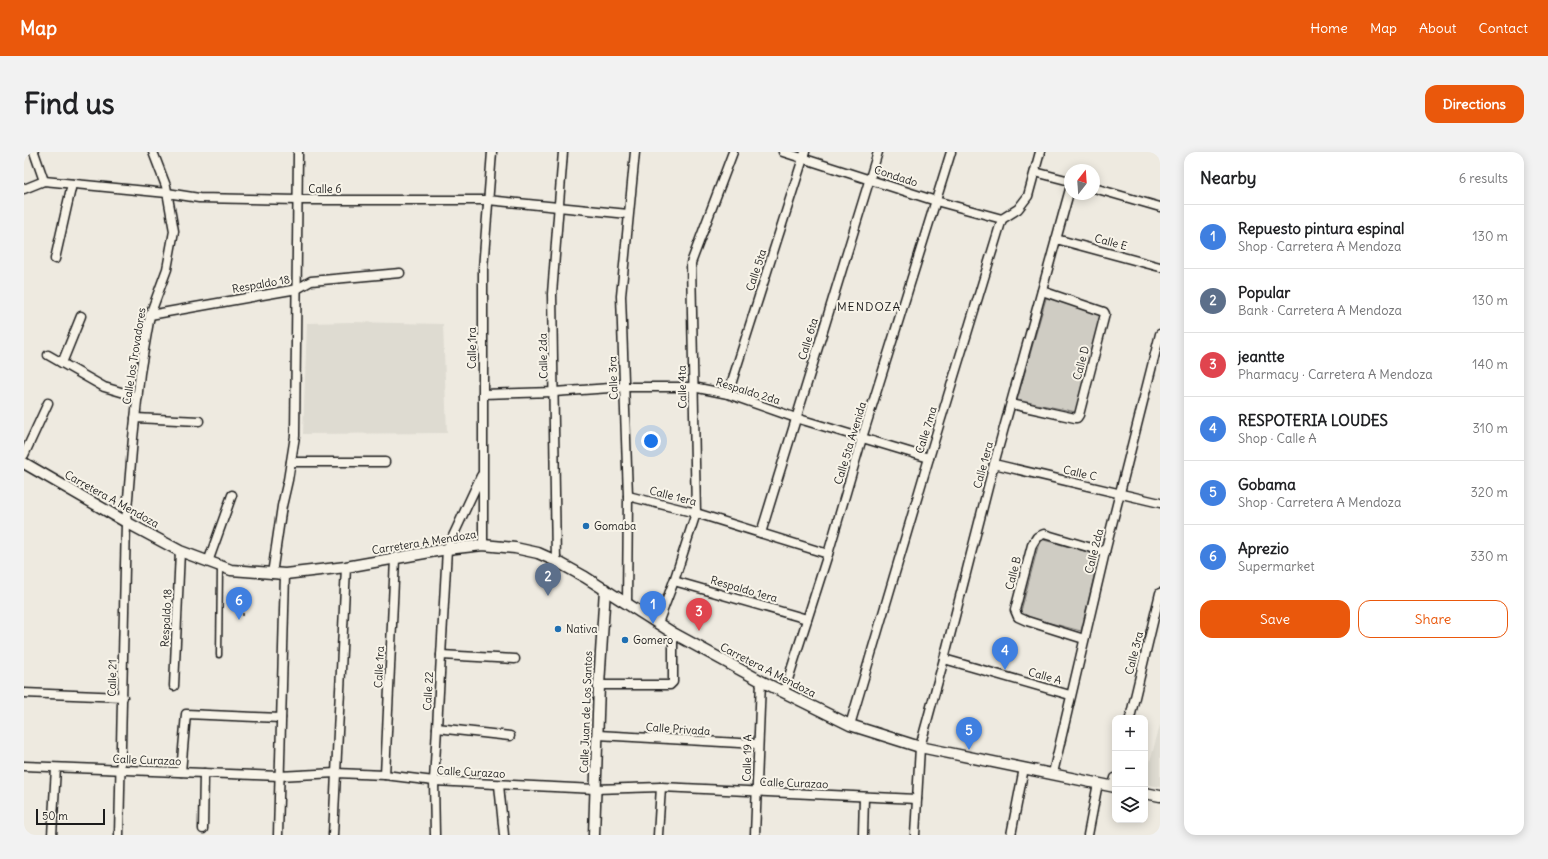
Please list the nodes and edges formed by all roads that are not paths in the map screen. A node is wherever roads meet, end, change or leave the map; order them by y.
1 (34, 152) edge
2 (153, 152) edge
3 (298, 152) edge
4 (492, 152) edge
5 (563, 152) edge
6 (635, 152) edge
7 (733, 152) edge
8 (783, 152) edge
9 (878, 152) edge
10 (951, 152) edge
11 (1040, 152) edge
12 (804, 155) edge
13 (1035, 172) junction
14 (869, 179) junction
15 (1064, 180) edge
16 (44, 181) junction
17 (72, 184) junction
18 (24, 189) edge
19 (1100, 190) edge
20 (168, 193) junction
21 (298, 200) junction
22 (488, 200) junction
23 (1067, 200) edge
24 (936, 201) junction
25 (1160, 207) edge
26 (558, 208) junction
27 (628, 214) junction
28 (1002, 220) junction
29 (1056, 239) junction
30 (55, 259) dead end
31 (1160, 267) edge
32 (400, 273) dead end
33 (297, 290) junction
34 (1042, 291) junction
35 (150, 315) junction
36 (81, 316) dead end
37 (1160, 334) edge
38 (48, 355) dead end
39 (62, 363) junction
40 (624, 387) junction
41 (693, 387) junction
42 (554, 392) junction
43 (483, 394) junction
44 (728, 394) junction
45 (138, 397) junction
46 (48, 403) dead end
47 (1011, 404) junction
48 (135, 418) junction
49 (796, 418) junction
50 (199, 421) dead end
51 (862, 438) junction
52 (24, 455) edge
53 (929, 458) junction
54 (291, 462) junction
55 (386, 462) dead end
56 (24, 463) edge
57 (994, 464) junction
58 (482, 473) junction
59 (1120, 494) junction
60 (232, 495) dead end
61 (628, 496) junction
62 (1160, 504) edge
63 (696, 513) junction
64 (126, 522) junction
65 (761, 533) junction
66 (483, 545) junction
67 (447, 549) junction
68 (180, 551) junction
69 (1105, 552) junction
70 (828, 554) junction
71 (395, 559) junction
72 (556, 561) junction
73 (208, 562) junction
74 (220, 566) junction
75 (346, 567) junction
76 (272, 574) junction
77 (285, 574) junction
78 (674, 581) junction
79 (605, 589) junction
80 (1160, 593) edge
81 (627, 604) junction
82 (807, 619) junction
83 (658, 623) junction
84 (673, 633) junction
85 (1084, 638) junction
86 (219, 655) dead end
87 (441, 655) junction
88 (515, 659) dead end
89 (944, 659) junction
90 (761, 681) junction
91 (599, 685) junction
92 (174, 686) dead end
93 (784, 692) junction
94 (24, 693) edge
95 (1070, 695) junction
96 (123, 696) junction
97 (1131, 715) edge
98 (281, 718) junction
99 (850, 724) junction
100 (437, 728) junction
101 (598, 735) junction
102 (510, 736) dead end
103 (757, 744) junction
104 (920, 747) junction
105 (24, 766) edge
106 (56, 768) junction
107 (1024, 768) junction
108 (121, 770) junction
109 (182, 772) junction
110 (204, 773) junction
111 (336, 774) junction
112 (1052, 774) junction
113 (385, 775) junction
114 (279, 776) junction
115 (434, 781) junction
116 (1098, 783) junction
117 (1112, 784) edge
118 (499, 785) junction
119 (661, 787) junction
120 (595, 789) junction
121 (757, 792) junction
122 (1148, 794) edge
123 (1160, 796) edge
124 (864, 797) junction
125 (917, 799) junction
126 (203, 829) dead end
127 (52, 835) edge
128 (119, 835) edge
129 (278, 835) edge
130 (333, 835) edge
131 (434, 835) edge
132 (504, 835) edge
133 (594, 835) edge
134 (658, 835) edge
135 (755, 835) edge
136 (862, 835) edge
137 (915, 835) edge
138 (1011, 835) edge
139 (1088, 835) edge

1 - 16 street
2 - 20 street, Calle los Trovadores
3 - 21 street
4 - 22 street, Calle 1ra
5 - 26 street, Calle 2da
6 - 27 street, Calle 3ra
7 - 41 street, Calle 4ta
8 - 12 street, Condado
9 - 14 street, Calle 6ta
10 - 24 street, Calle 5ta Avenida
11 - 13 street
12 - 14 street, Condado
12 - 44 street, Calle 5ta
13 - 15 street
13 - 28 street
14 - 24 street, Condado
14 - 49 street, Calle 6ta
16 - 17 street, Calle 6
16 - 18 street, Calle 6
17 - 20 street, Calle 6
17 - 30 street
19 - 25 street
20 - 21 street, Calle 6
20 - 35 street, Calle los Trovadores
21 - 22 street, Calle 6
21 - 33 street
22 - 26 street, Calle 6
22 - 43 street, Calle 1ra
23 - 29 street, Calle 1era
24 - 28 street, Condado
24 - 51 street, Calle 5ta Avenida
26 - 27 street, Calle 6
26 - 42 street, Calle 2da
27 - 40 street, Calle 3ra
28 - 53 street, Calle 7ma
29 - 31 street, Calle E
29 - 34 street, Calle 1era
32 - 33 street, Respaldo 18
33 - 35 street, Respaldo 18
33 - 54 street
34 - 47 street, Calle 1era
34 - 47 street, Calle D
35 - 45 street, Calle los Trovadores
36 - 39 street
37 - 59 street, Calle 2da
38 - 39 street
39 - 45 street
40 - 41 street, Respaldo 2da
40 - 42 street, Respaldo 2da
40 - 61 street, Calle 3ra
41 - 44 street, Respaldo 2da
41 - 63 street, Calle 4ta
42 - 43 street, Respaldo 2da
42 - 72 street, Calle 2da
43 - 58 street, Calle 1ra
44 - 49 street, Respaldo 2da
45 - 48 street, Calle los Trovadores
46 - 52 street
47 - 57 street, Calle 1era
48 - 50 street
48 - 64 street, Calle los Trovadores
49 - 51 street, Respaldo 2da
49 - 65 street, Calle 6ta
51 - 53 street, Respaldo 2da
51 - 70 street, Calle 5ta Avenida
53 - 99 street, Calle 7ma
54 - 55 street
54 - 76 street
56 - 64 street, Carretera A Mendoza
57 - 59 street, Calle C
57 - 89 street, Calle 1era
58 - 66 street, Calle 1ra
58 - 67 street
59 - 62 street, Calle C
59 - 69 street, Calle 2da
60 - 73 street
61 - 63 street, Calle 1era
61 - 81 street, Calle 3ra
63 - 65 street, Calle 1era
63 - 78 street, Calle 4ta
64 - 68 street, Carretera A Mendoza
64 - 96 street, Calle 21
65 - 70 street, Calle 1era
66 - 67 street, Carretera A Mendoza
66 - 72 street, Carretera A Mendoza
67 - 71 street, Carretera A Mendoza
67 - 87 street, Calle 22
68 - 73 street, Carretera A Mendoza
68 - 92 street, Respaldo 18
69 - 85 street, Calle 2da
69 - 85 street, Calle B
70 - 82 street, Calle 5ta Avenida
71 - 75 street, Carretera A Mendoza
71 - 113 street, Calle 1ra
72 - 79 street, Carretera A Mendoza
73 - 74 street, Carretera A Mendoza
74 - 76 street, Carretera A Mendoza
74 - 86 lane
75 - 77 street, Carretera A Mendoza
75 - 111 street
76 - 77 street, Carretera A Mendoza
77 - 98 street
78 - 82 street, Respaldo 1era
78 - 83 street, Calle 4ta
79 - 81 street, Carretera A Mendoza
79 - 91 street, Calle Juan de Los Santos
80 - 97 street, Calle 3ra
81 - 83 street, Carretera A Mendoza
82 - 93 street, Calle 5ta Avenida
83 - 84 street, Carretera A Mendoza
84 - 90 street, Carretera A Mendoza
84 - 91 street
85 - 95 street, Calle 2da
87 - 88 street
87 - 100 street, Calle 22
89 - 95 street, Calle A
89 - 104 street, Calle 1era
90 - 93 street, Carretera A Mendoza
90 - 103 street, Calle 19 A
91 - 101 street, Calle Juan de Los Santos
93 - 99 street, Carretera A Mendoza
94 - 96 street
95 - 112 street, Calle 2da
96 - 108 street, Calle 21
98 - 109 street
98 - 114 street
99 - 104 street, Carretera A Mendoza
100 - 102 street
100 - 115 street, Calle 22
101 - 103 street, Calle Privada
101 - 120 street, Calle Juan de Los Santos
103 - 121 street, Calle 19 A
104 - 107 street, Carretera A Mendoza
104 - 125 street, Calle 1era
105 - 106 street, Calle Curazao
106 - 108 street, Calle Curazao
106 - 127 street
107 - 112 street, Carretera A Mendoza
107 - 138 street
108 - 109 street, Calle Curazao
108 - 128 street, Calle 21
109 - 110 street, Calle Curazao
110 - 114 street, Calle Curazao
110 - 126 street
111 - 113 street, Calle Curazao
111 - 114 street, Calle Curazao
111 - 130 street
112 - 116 street, Carretera A Mendoza
113 - 115 street, Calle Curazao
114 - 129 street
115 - 118 street, Calle Curazao
115 - 131 street, Calle 22
116 - 117 street, Carretera A Mendoza
116 - 139 street
118 - 120 street, Calle Curazao
118 - 132 street
119 - 120 street, Calle Curazao
119 - 121 street, Calle Curazao
119 - 134 street
120 - 133 street, Calle Juan de Los Santos
121 - 124 street, Calle Curazao
121 - 135 street, Calle 19 A
122 - 123 street
124 - 125 street, Calle Curazao
124 - 136 street
125 - 137 street, Calle 1era

